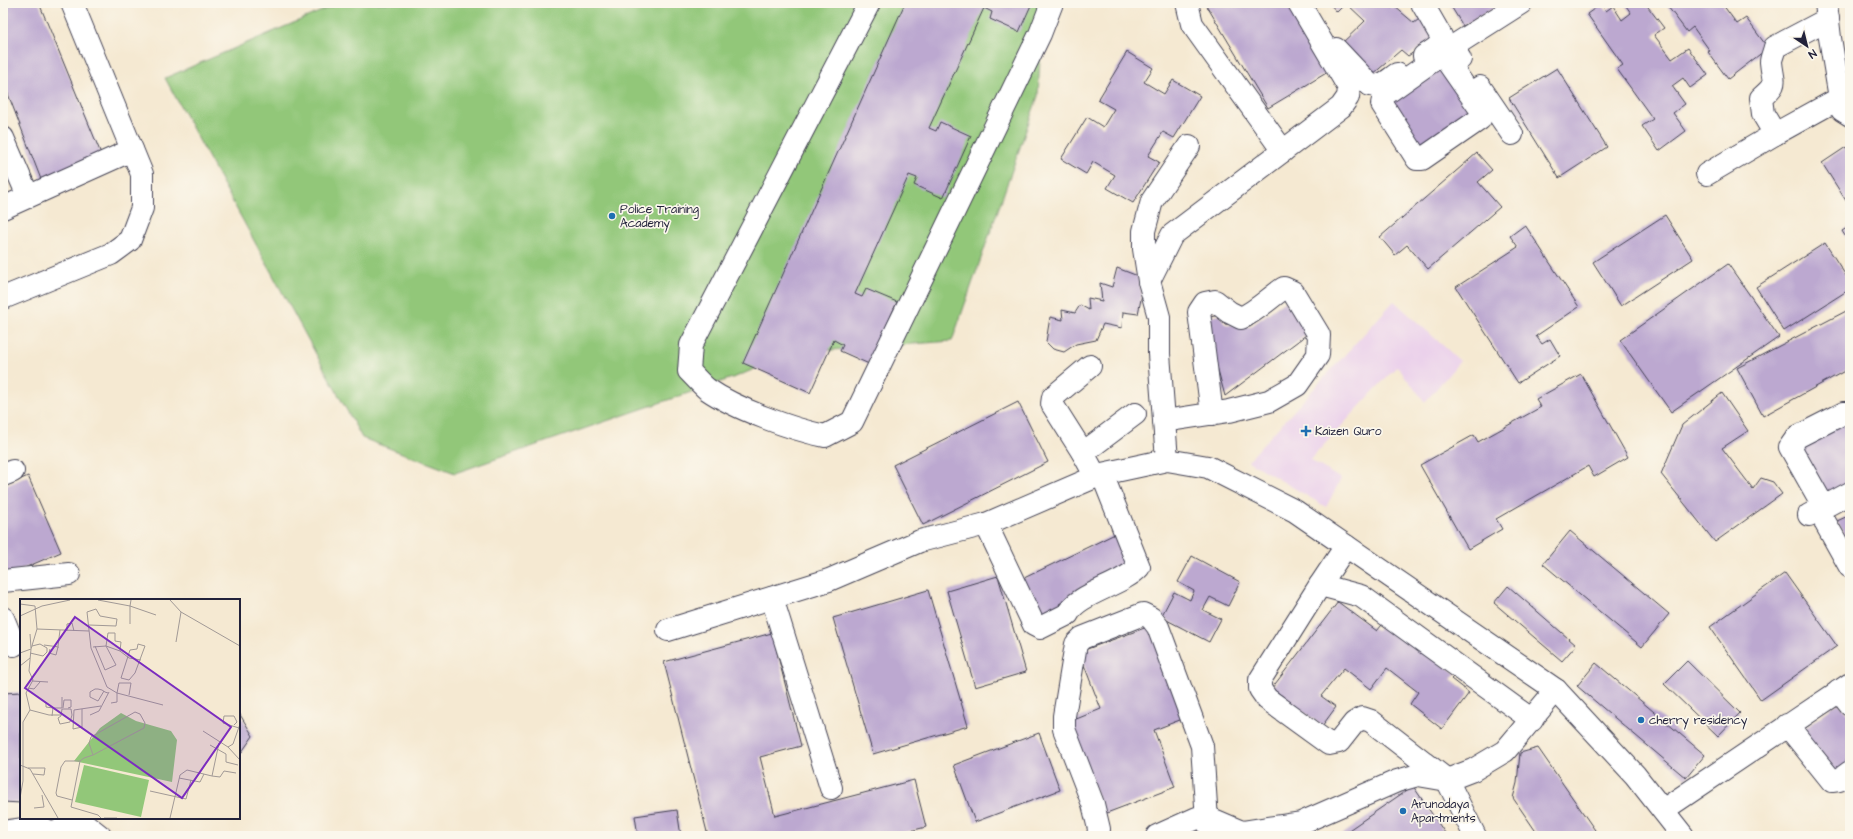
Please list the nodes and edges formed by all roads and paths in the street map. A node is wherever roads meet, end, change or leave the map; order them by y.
1 (72, 3) edge
2 (869, 3) edge
3 (1052, 3) edge
4 (1187, 3) edge
5 (1299, 3) edge
6 (1315, 3) edge
7 (1422, 3) edge
8 (1521, 3) edge
9 (1827, 11) edge
10 (1447, 50) junction
11 (1845, 107) edge
12 (1512, 134) dead end
13 (1775, 134) junction
14 (3, 138) edge
15 (1189, 146) dead end
16 (132, 150) junction
17 (1283, 151) junction
18 (1707, 174) dead end
19 (28, 196) junction
20 (3, 208) edge
21 (1149, 281) junction
22 (3, 298) edge
23 (1090, 366) dead end
24 (1850, 413) edge
25 (1135, 414) dead end
26 (1212, 414) junction
27 (1164, 421) junction
28 (1083, 453) junction
29 (1167, 460) junction
30 (1099, 476) junction
31 (1850, 493) edge
32 (1820, 515) junction
33 (986, 524) junction
34 (1346, 546) junction
35 (1850, 568) edge
36 (69, 574) dead end
37 (3, 580) edge
38 (1320, 585) junction
39 (772, 598) junction
40 (3, 618) edge
41 (668, 630) dead end
42 (13, 646) edge
43 (1556, 690) junction
44 (1846, 693) edge
45 (1533, 718) junction
46 (1787, 725) junction
47 (1850, 772) edge
48 (1447, 780) junction
49 (831, 788) dead end
50 (1663, 810) junction
51 (1210, 828) edge
52 (1306, 829) edge
53 (3, 832) edge
54 (100, 836) edge
55 (1098, 836) edge
56 (1157, 836) edge
57 (1475, 836) edge
58 (1683, 836) edge

1 - 16 street
2 - 3 street
4 - 17 street
5 - 17 street
6 - 7 street
8 - 10 street
9 - 11 street
9 - 13 street
10 - 10 street
10 - 12 street
11 - 13 street
13 - 18 street
14 - 19 street
15 - 21 street
16 - 19 street
16 - 22 street
17 - 21 street
19 - 20 street
21 - 27 street
23 - 28 street
24 - 32 street
25 - 28 street
26 - 26 street
26 - 27 street
27 - 29 street
28 - 30 street
29 - 30 street
29 - 34 street
30 - 33 street
30 - 33 street
31 - 32 street
32 - 35 street
33 - 39 street
34 - 38 street
34 - 43 street
36 - 37 street
38 - 45 street
38 - 48 street
39 - 41 street
39 - 49 street
40 - 42 street
43 - 45 street
43 - 50 street
44 - 46 street
45 - 48 street
46 - 47 street
46 - 50 street
48 - 52 street
48 - 57 street
50 - 58 street
51 - 52 street
51 - 55 street
51 - 56 street
53 - 54 street

